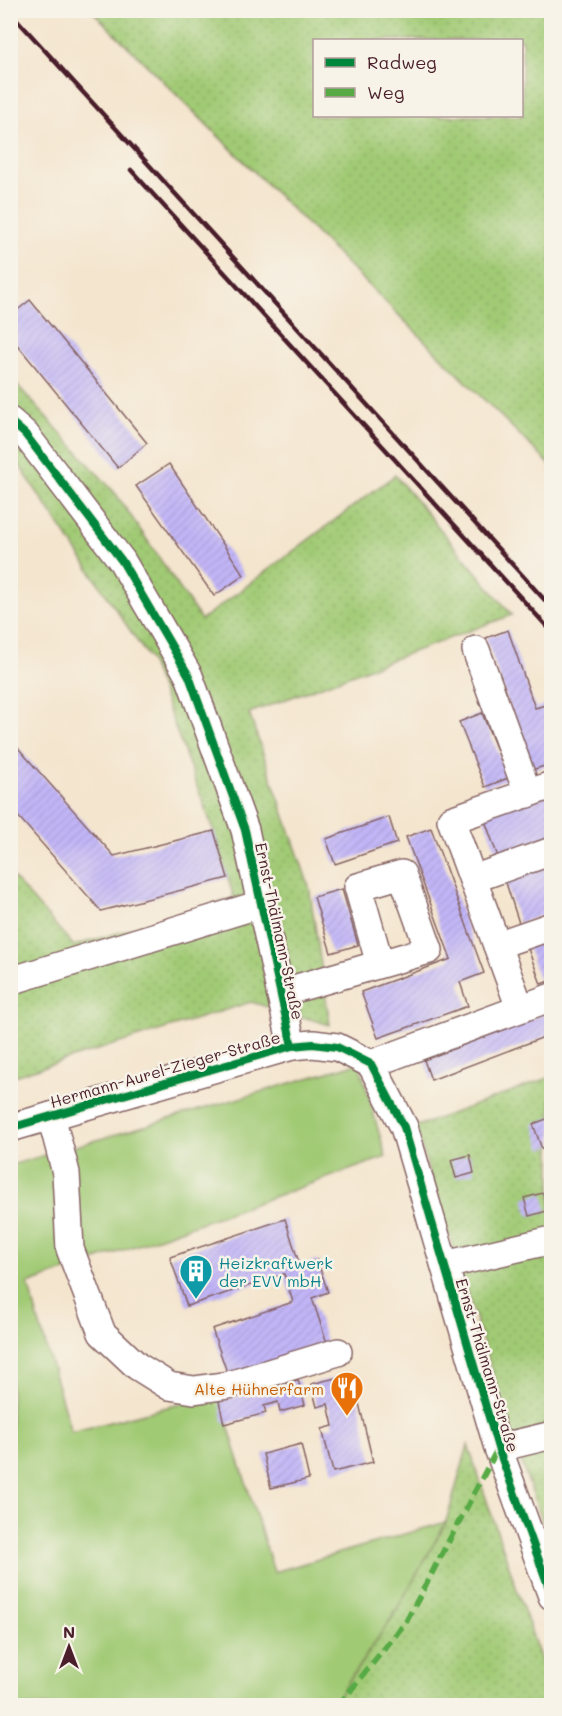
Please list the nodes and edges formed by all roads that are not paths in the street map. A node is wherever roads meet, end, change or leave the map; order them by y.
1 (15, 433) edge
2 (476, 650) dead end
3 (540, 789) edge
4 (552, 851) edge
5 (473, 879) junction
6 (261, 904) junction
7 (552, 926) edge
8 (497, 945) junction
9 (380, 964) dead end
10 (10, 981) edge
11 (280, 993) junction
12 (552, 997) edge
13 (520, 1008) junction
14 (291, 1046) junction
15 (372, 1064) junction
16 (51, 1116) junction
17 (10, 1128) edge
18 (552, 1240) edge
19 (445, 1265) junction
20 (338, 1352) dead end
21 (552, 1435) edge
22 (498, 1449) junction
23 (552, 1596) edge

1 - 6 street, Ernst-Thälmann-Straße
2 - 3 street
3 - 5 street
4 - 5 street
5 - 8 street
6 - 10 street
6 - 11 street, Ernst-Thälmann-Straße
7 - 8 street
8 - 13 street
9 - 11 street
11 - 14 street, Ernst-Thälmann-Straße
12 - 13 street
13 - 15 street
14 - 15 street, Ernst-Thälmann-Straße
14 - 16 street, Hermann-Aurel-Zieger-Straße
15 - 19 street, Ernst-Thälmann-Straße
16 - 17 street, Hermann-Aurel-Zieger-Straße
16 - 20 street
18 - 19 street
19 - 22 street, Ernst-Thälmann-Straße
21 - 22 street
22 - 23 street, Ernst-Thälmann-Straße

